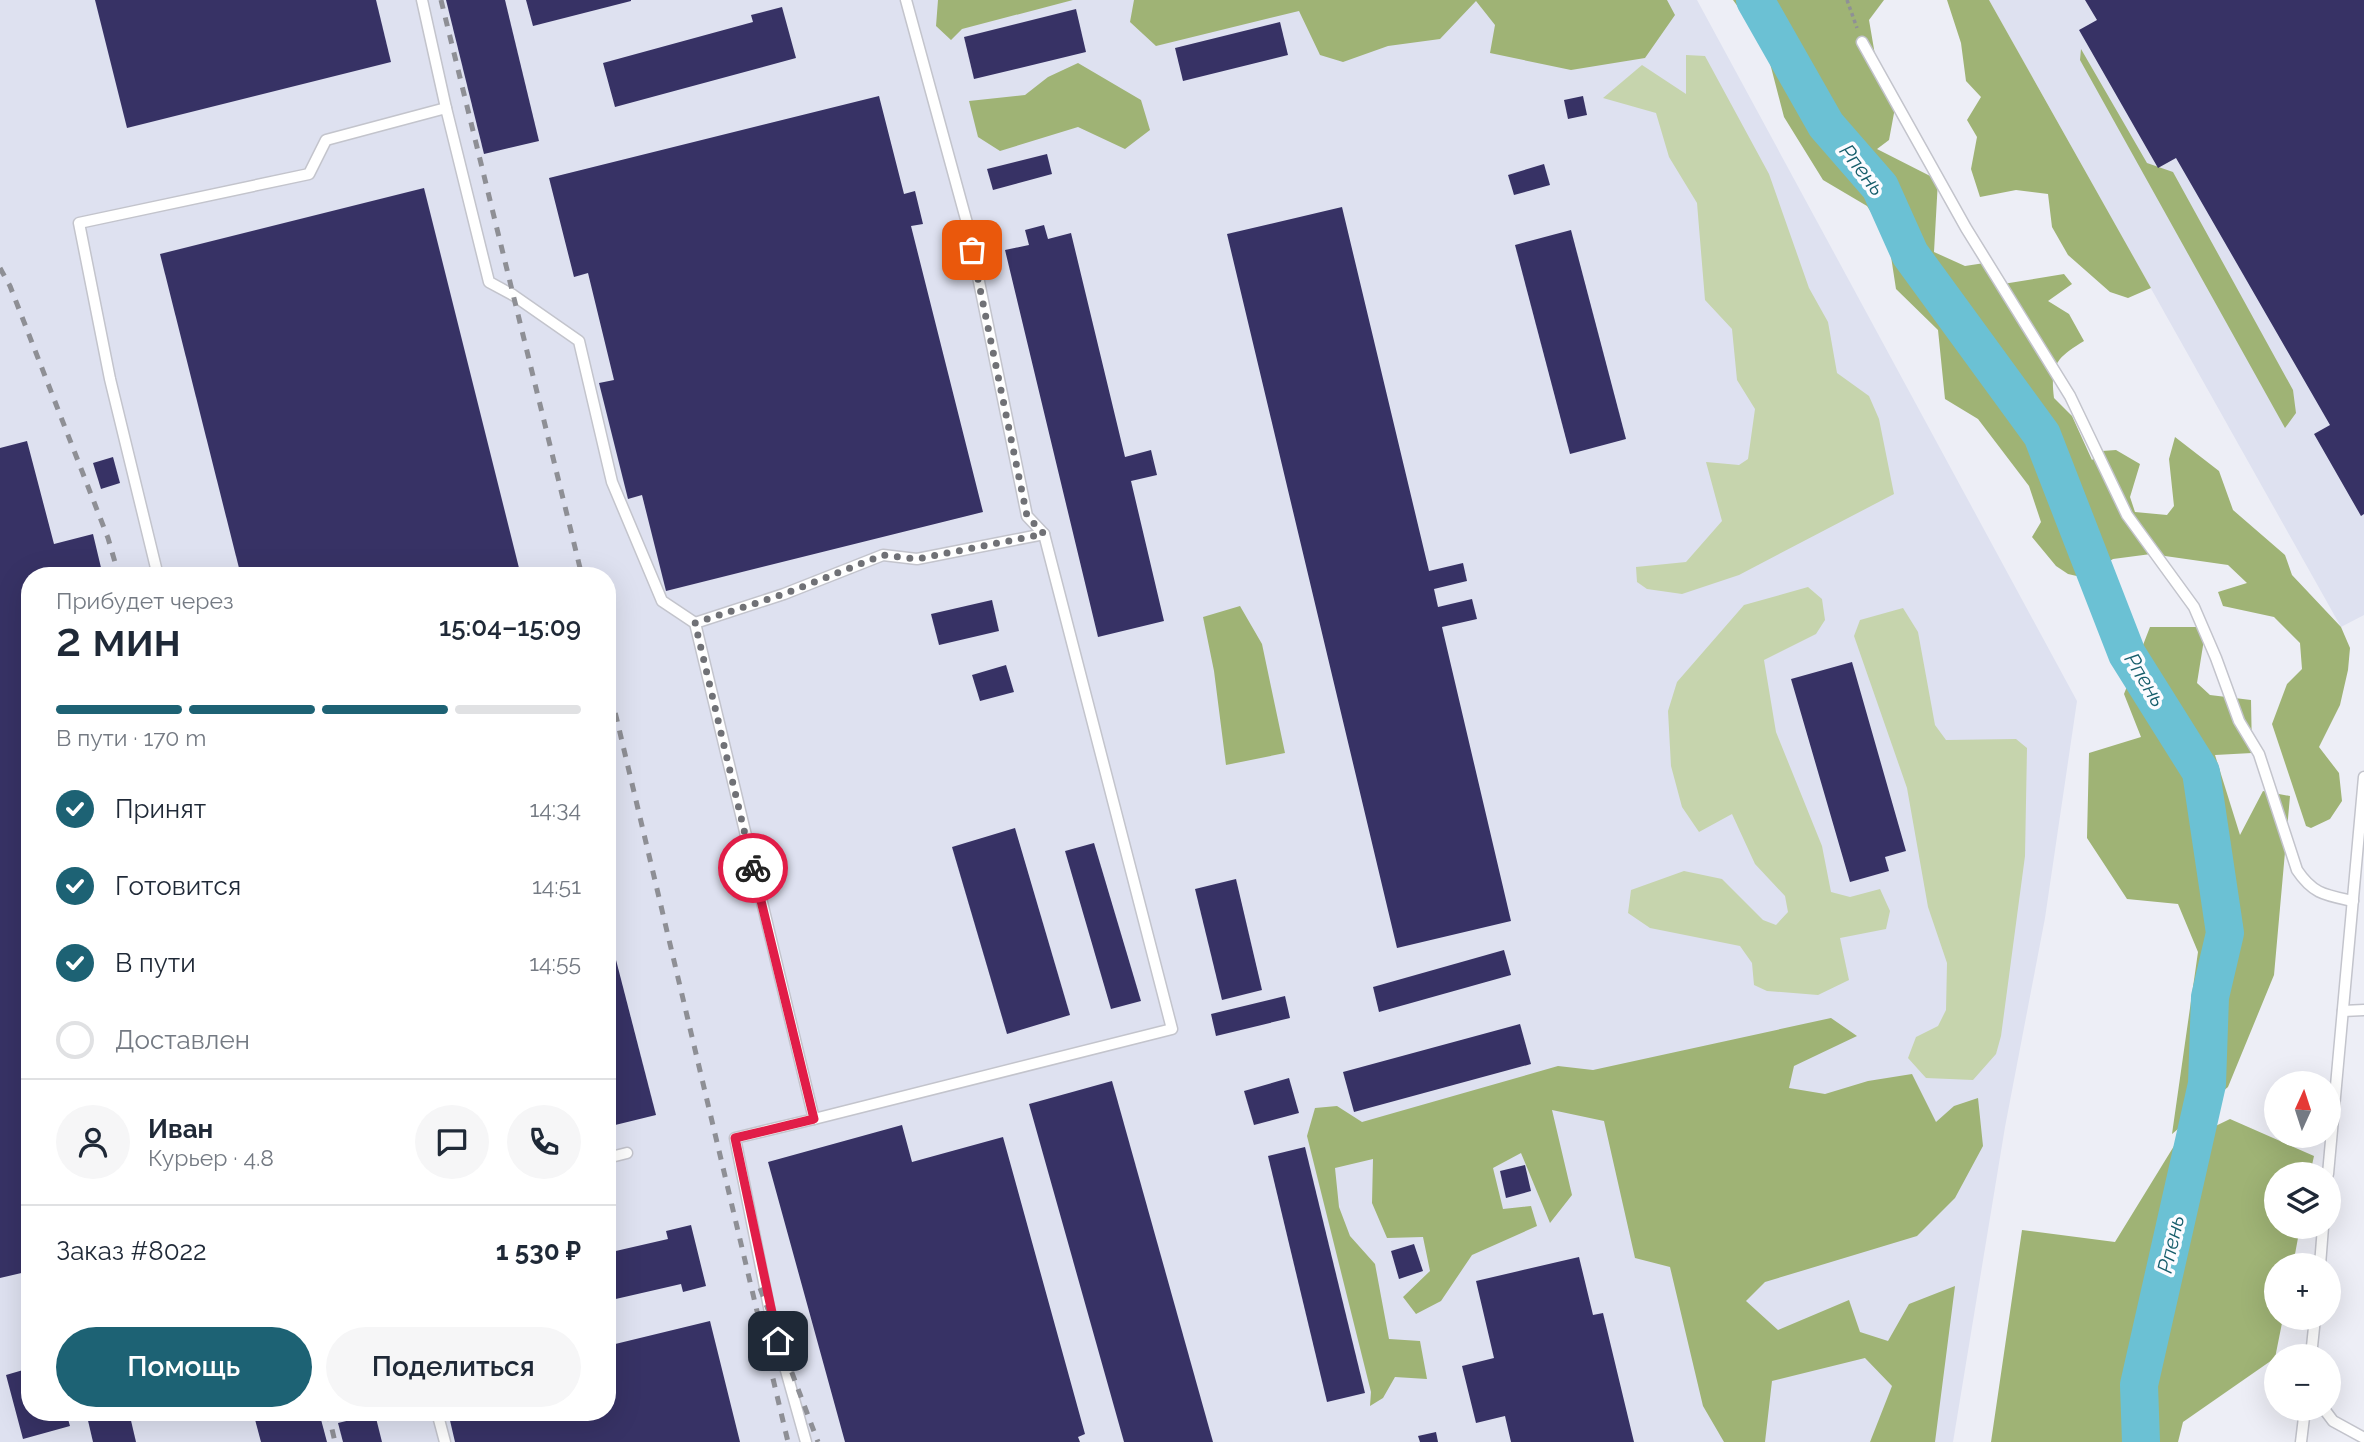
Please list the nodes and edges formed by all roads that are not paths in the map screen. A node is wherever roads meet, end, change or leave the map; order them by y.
1 (422, 0) edge
2 (905, 0) edge
3 (1862, 42) road end
4 (446, 108) junction
5 (1044, 534) junction
6 (156, 567) edge
7 (695, 623) junction
8 (2364, 777) edge
9 (2353, 901) junction
10 (2364, 1010) edge
11 (2343, 1011) junction
12 (814, 1119) junction
13 (627, 1153) dead end
14 (616, 1156) edge
15 (2329, 1162) edge
16 (439, 1421) edge
17 (2304, 1421) edge
18 (2333, 1421) edge
19 (2364, 1438) edge
20 (444, 1442) edge
21 (806, 1442) edge
22 (2301, 1442) edge

1 - 4 lane
2 - 5 lane
3 - 9 lane
4 - 6 lane
4 - 7 lane
5 - 7 lane
5 - 12 lane
7 - 12 lane
8 - 9 lane
9 - 11 lane
10 - 11 lane
11 - 15 lane
12 - 21 lane
13 - 14 lane
16 - 20 lane
17 - 22 lane
18 - 19 lane

